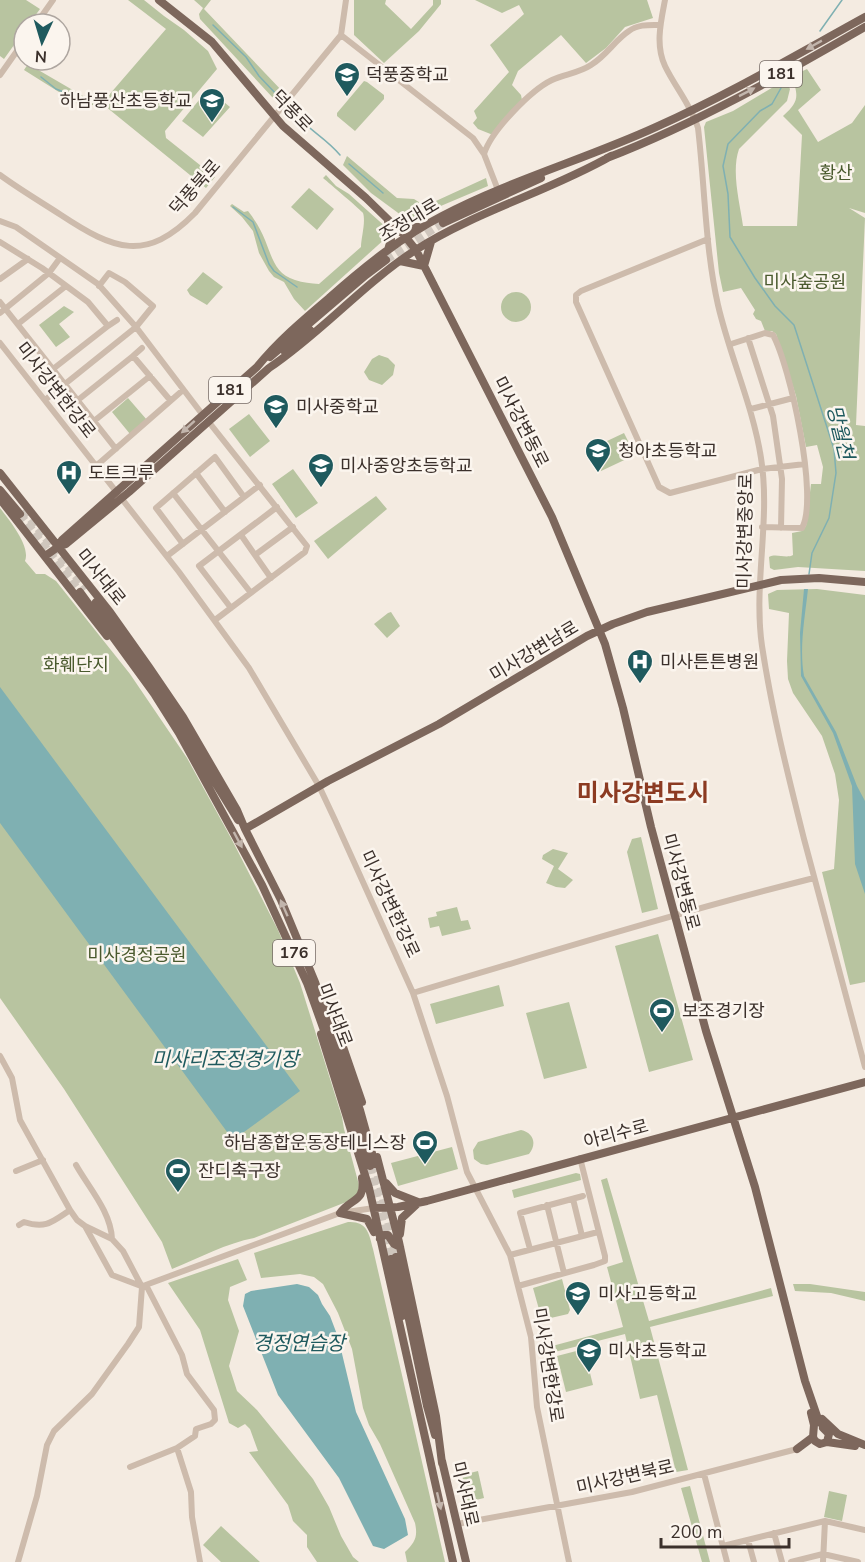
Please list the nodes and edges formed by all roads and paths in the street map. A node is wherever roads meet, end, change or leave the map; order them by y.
1 (159, 0) edge
2 (346, 0) edge
3 (665, 0) edge
4 (865, 17) edge
5 (660, 25) junction
6 (865, 27) edge
7 (341, 35) junction
8 (12, 58) edge
9 (0, 75) edge
10 (693, 115) junction
11 (275, 117) junction
12 (473, 138) junction
13 (490, 140) junction
14 (610, 152) junction
15 (484, 154) junction
16 (0, 175) edge
17 (498, 190) junction
18 (0, 221) edge
19 (390, 221) junction
20 (445, 225) junction
21 (425, 226) junction
22 (407, 238) junction
23 (708, 239) junction
24 (0, 242) edge
25 (431, 242) junction
26 (388, 250) junction
27 (416, 250) junction
28 (60, 258) junction
29 (28, 259) junction
30 (390, 261) junction
31 (424, 266) junction
32 (49, 273) junction
33 (0, 279) edge
34 (66, 286) junction
35 (99, 286) junction
36 (0, 302) edge
37 (3, 311) edge
38 (117, 320) dead end
39 (18, 324) junction
40 (108, 326) junction
41 (136, 327) junction
42 (748, 338) junction
43 (0, 343) edge
44 (731, 344) junction
45 (142, 348) dead end
46 (133, 356) junction
47 (53, 369) junction
48 (150, 376) junction
49 (65, 384) junction
50 (183, 390) junction
51 (793, 398) junction
52 (45, 400) junction
53 (78, 400) junction
54 (170, 400) junction
55 (771, 404) junction
56 (751, 409) junction
57 (202, 414) junction
58 (94, 421) junction
59 (208, 422) junction
60 (116, 449) junction
61 (805, 464) junction
62 (96, 466) junction
63 (781, 466) junction
64 (762, 469) junction
65 (0, 473) edge
66 (196, 473) junction
67 (0, 481) edge
68 (260, 485) junction
69 (0, 490) edge
70 (173, 493) junction
71 (119, 495) junction
72 (244, 497) junction
73 (0, 499) edge
74 (277, 507) junction
75 (225, 512) junction
76 (292, 527) junction
77 (762, 527) junction
78 (781, 528) junction
79 (202, 529) junction
80 (240, 535) junction
81 (183, 544) junction
82 (58, 547) junction
83 (219, 551) junction
84 (255, 555) junction
85 (45, 556) junction
86 (167, 556) junction
87 (271, 578) junction
88 (865, 582) edge
89 (759, 584) junction
90 (83, 592) junction
91 (251, 593) junction
92 (231, 608) junction
93 (215, 620) junction
94 (599, 630) junction
95 (319, 786) junction
96 (245, 829) junction
97 (814, 878) junction
98 (674, 915) junction
99 (311, 982) junction
100 (413, 993) junction
101 (0, 1056) edge
102 (865, 1067) edge
103 (865, 1082) edge
104 (735, 1118) junction
105 (580, 1158) junction
106 (43, 1160) junction
107 (76, 1165) dead end
108 (371, 1165) junction
109 (16, 1171) dead end
110 (384, 1182) junction
111 (474, 1187) junction
112 (583, 1196) dead end
113 (573, 1199) junction
114 (420, 1202) junction
115 (547, 1205) junction
116 (374, 1208) junction
117 (390, 1208) junction
118 (70, 1210) junction
119 (340, 1213) junction
120 (19, 1226) dead end
121 (85, 1226) junction
122 (598, 1232) junction
123 (582, 1236) junction
124 (112, 1239) junction
125 (381, 1243) junction
126 (556, 1243) junction
127 (399, 1244) junction
128 (530, 1249) junction
129 (510, 1255) junction
130 (564, 1273) junction
131 (144, 1286) junction
132 (518, 1286) junction
133 (807, 1388) junction
134 (813, 1434) junction
135 (825, 1437) junction
136 (863, 1446) edge
137 (177, 1448) junction
138 (797, 1449) junction
139 (431, 1464) junction
140 (442, 1464) junction
141 (130, 1467) dead end
142 (704, 1474) junction
143 (557, 1507) junction
144 (825, 1521) junction
145 (457, 1524) junction
146 (865, 1530) edge
147 (774, 1533) junction
148 (748, 1540) junction
149 (723, 1546) junction
150 (823, 1554) junction
151 (18, 1562) edge
152 (200, 1562) edge
153 (453, 1562) edge
154 (466, 1562) edge
155 (569, 1562) edge
156 (727, 1562) edge
157 (754, 1562) edge
158 (782, 1562) edge
159 (791, 1562) edge
160 (823, 1562) edge
161 (858, 1562) edge

1 - 11 main road, 덕풍로
2 - 7 street
3 - 5 street, 미사강변중앙로
4 -> 10 main road, 조정대로
5 - 10 street, 미사강변중앙로
5 - 13 street
10 -> 6 main road, 조정대로 / 181
7 - 11 street, 덕풍북로
7 - 12 street
8 - 9 street
10 - 14 main road, 조정대로
10 - 23 street, 미사강변중앙로
11 - 16 street, 덕풍북로
11 - 19 main road, 덕풍로
12 - 13 street
12 - 15 street
13 - 15 street
14 - 17 main road, 조정대로
14 - 20 main road, 조정대로
15 - 17 street
17 - 20 main road, 조정대로
18 - 28 street
19 - 21 main road
19 - 22 main road, 덕풍로
19 - 26 main road
20 - 21 main road, 조정대로
20 - 25 main road, 조정대로
21 - 22 main road, 조정대로
22 - 26 main road, 조정대로 / 181
22 - 27 main road, 미사강변동로
23 - 44 street, 미사강변중앙로
23 - 64 street
24 - 29 street
25 - 27 main road, 조정대로
25 - 31 main road
26 - 30 main road, 조정대로 / 181
27 - 30 main road, 조정대로 / 181
27 - 31 main road, 미사강변동로
28 - 32 street
28 - 35 street
29 - 32 street
29 - 33 street
30 - 31 main road
30 - 57 main road, 조정대로 / 181
30 - 59 main road, 조정대로 / 181
31 - 94 main road, 미사강변동로
32 - 34 street
32 - 37 street
34 - 39 street
34 - 40 street
35 - 41 street
35 - 41 street
36 - 37 street
37 - 39 street
38 - 40 street
39 - 47 street
40 - 47 street
41 - 49 street
41 - 50 street
42 - 44 street
42 - 51 street
42 - 55 street
43 - 52 street, 미사강변한강로
44 - 56 street, 미사강변중앙로
45 - 46 street
46 - 48 street
46 - 53 street
47 - 49 street
48 - 54 street
48 - 58 street
49 - 52 street
49 - 53 street
50 - 54 street
50 - 57 street
51 - 55 street
51 - 61 street
52 - 62 street, 미사강변한강로
53 - 58 street
54 - 60 street
55 - 56 street
55 - 63 street
56 - 64 street, 미사강변중앙로
57 -> 71 main road, 조정대로 / 181
58 - 60 street
59 - 68 street
59 - 71 main road, 조정대로 / 181
60 - 62 street
61 - 63 street
61 - 78 street
62 - 71 street, 미사강변한강로
63 - 64 street
63 - 78 street
64 - 77 street, 미사강변중앙로
65 - 82 main road, 미사대로
66 - 70 street
66 - 72 street
66 - 75 street
67 - 69 main road
68 - 72 street
68 - 74 street
70 - 79 street
70 - 81 street
71 - 82 main road, 조정대로 / 181
71 - 86 street, 미사강변한강로
72 - 75 street
73 - 85 main road, 미사대로
74 - 76 street
74 - 80 street
75 - 79 street
76 - 84 street
76 - 87 street
77 - 78 street
77 - 89 street, 미사강변중앙로
79 - 81 street
79 - 83 street
80 - 83 street
80 - 84 street
81 - 86 street
82 - 85 main road, 조정대로 / 181
82 - 90 main road, 미사대로
83 - 91 street
83 - 92 street
84 - 87 street
85 - 90 main road, 미사대로
86 - 93 street, 미사강변한강로
87 - 91 street
88 - 89 main road, 미사강변남로
89 - 94 main road, 미사강변남로
89 - 97 street, 미사강변중앙로
90 - 96 main road, 미사대로
90 -> 99 main road, 미사대로 / 176
91 - 92 street
92 - 93 street
93 - 95 street, 미사강변한강로
94 - 95 main road, 미사강변남로
94 - 98 main road, 미사강변동로
95 - 96 main road, 미사강변남로
95 - 100 street, 미사강변한강로
99 -> 96 main road, 미사대로 / 176
97 - 98 street
97 - 102 street, 미사강변중앙로
98 - 100 street
98 - 104 main road, 미사강변동로
99 - 108 main road, 미사대로 / 176
99 - 108 main road
100 - 111 street, 미사강변한강로
101 - 106 street
103 - 104 main road, 아리수로
104 - 105 main road, 아리수로
104 - 133 main road, 미사강변동로
105 - 111 main road, 아리수로
105 - 122 street
106 - 109 street
106 - 118 street
107 - 124 street
108 - 110 main road
108 - 116 main road
108 - 119 main road
110 - 114 main road
110 - 117 main road
111 - 114 main road, 아리수로
111 - 129 street, 미사강변한강로
112 - 113 street
113 - 115 street
113 - 123 street
114 - 117 main road, 아리수로
114 - 127 main road
115 - 126 street
115 - 128 street
116 - 117 main road, 아리수로
116 - 119 street
116 - 125 main road
117 - 127 main road
118 - 120 street
118 - 121 street
119 - 125 main road
119 - 131 street
121 - 124 street
121 - 131 street
122 - 123 street
122 - 130 street
123 - 126 street
124 - 131 street
125 - 127 main road
125 - 139 main road
126 - 128 street
126 - 130 street
127 - 140 main road
128 - 129 street
129 - 132 street, 미사강변한강로
130 - 132 street
131 - 137 street
131 - 151 street
132 - 143 street, 미사강변한강로
133 - 134 main road
133 - 135 main road
133 - 136 main road
134 - 135 main road
134 - 135 main road
134 - 138 main road
135 - 136 main road
135 - 138 main road
137 - 141 street
137 - 152 street
138 - 142 street, 미사강변북로
139 - 140 main road, 미사대로
139 -> 153 main road, 미사대로
140 - 145 main road, 미사대로
142 - 143 street, 미사강변북로
142 - 149 street
143 - 145 street, 미사강변북로
143 - 155 street, 미사강변한강로
144 - 146 street
144 - 147 street
144 - 150 street
145 - 154 main road, 미사대로
147 - 148 street
147 - 158 street
148 - 149 street
148 - 157 street
149 - 156 street
150 - 159 street
150 - 160 street
150 - 161 street

